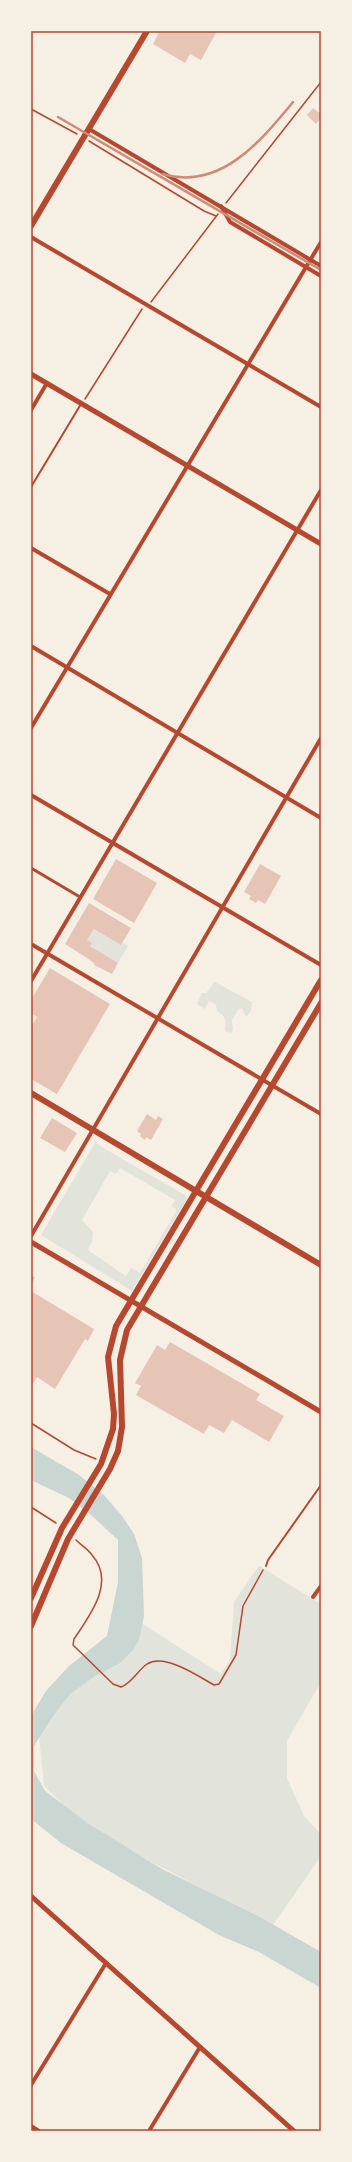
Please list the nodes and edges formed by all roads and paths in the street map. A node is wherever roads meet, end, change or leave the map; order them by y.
1 (147, 31) edge
2 (321, 82) edge
3 (31, 109) edge
4 (89, 129) junction
5 (84, 137) junction
6 (223, 208) junction
7 (216, 216) junction
8 (31, 226) edge
9 (31, 237) edge
10 (321, 242) edge
11 (310, 260) junction
12 (321, 266) edge
13 (306, 267) junction
14 (321, 276) edge
15 (146, 306) junction
16 (248, 365) junction
17 (31, 374) edge
18 (47, 383) junction
19 (82, 403) junction
20 (321, 407) edge
21 (31, 410) edge
22 (187, 466) junction
23 (31, 487) edge
24 (321, 490) edge
25 (297, 530) junction
26 (321, 544) edge
27 (31, 548) edge
28 (110, 594) junction
29 (31, 646) edge
30 (67, 667) junction
31 (31, 728) edge
32 (178, 733) junction
33 (321, 738) edge
34 (31, 795) edge
35 (287, 798) junction
36 (321, 818) edge
37 (112, 842) junction
38 (31, 868) edge
39 (80, 897) junction
40 (223, 907) junction
41 (31, 944) edge
42 (48, 953) junction
43 (321, 965) edge
44 (321, 980) edge
45 (31, 981) edge
46 (321, 1003) edge
47 (158, 1018) junction
48 (262, 1080) junction
49 (272, 1086) junction
50 (31, 1093) edge
51 (321, 1114) edge
52 (93, 1130) junction
53 (196, 1192) junction
54 (207, 1198) junction
55 (31, 1236) edge
56 (31, 1242) edge
57 (321, 1265) edge
58 (131, 1301) junction
59 (141, 1307) junction
60 (321, 1412) edge
61 (31, 1423) edge
62 (99, 1462) junction
63 (321, 1485) edge
64 (31, 1507) edge
65 (60, 1527) junction
66 (71, 1537) junction
67 (266, 1566) joint
68 (321, 1586) edge
69 (313, 1597) dead end
70 (31, 1598) edge
71 (31, 1626) edge
72 (31, 1896) edge
73 (106, 1963) junction
74 (200, 2048) junction
75 (31, 2086) edge
76 (31, 2126) edge
77 (39, 2131) edge
78 (149, 2131) edge
79 (294, 2131) edge

1 - 4 main road
2 - 6 path
3 - 5 path
4 - 5 main road
4 - 6 street
5 - 7 path
5 - 8 main road
6 - 7 path
6 - 11 street
6 - 13 street
7 - 15 path
9 - 15 street
10 - 11 street
11 - 12 street
11 - 13 street
13 - 14 street
13 - 16 street
15 - 16 street
15 - 19 path
16 - 20 street
16 - 22 street
17 - 18 street
18 - 19 street
18 - 21 street
19 - 22 street
19 - 23 lane
22 - 25 street
22 - 28 street
24 - 25 street
25 - 26 street
25 - 32 street
27 - 28 street
28 - 30 street
29 - 30 street
30 - 31 street
30 - 32 street
32 - 35 street
32 - 37 street
33 - 35 street
34 - 37 street
35 - 36 street
35 - 40 street
37 - 39 street
37 - 40 street
38 - 39 street
39 - 42 street
40 - 43 street
40 - 47 street
41 - 42 street
42 - 45 street
42 - 47 street
44 - 48 main road
46 - 49 main road
47 - 48 street
47 - 52 street
48 - 49 street
48 - 53 main road
49 - 51 street
49 - 54 main road
50 - 52 main road
52 - 53 main road
52 - 55 street
53 - 54 main road
53 - 58 main road
54 - 57 main road
54 - 59 main road
56 - 58 street
58 - 59 street
58 - 62 main road
59 - 60 street
59 - 66 main road
61 - 62 path
62 - 65 main road
63 - 67 lane
64 - 65 path
65 - 70 main road
66 - 67 path
66 - 71 main road
68 - 69 street
72 - 73 street
73 - 74 street
73 - 75 street
74 - 78 street
74 - 79 street
76 - 77 street

